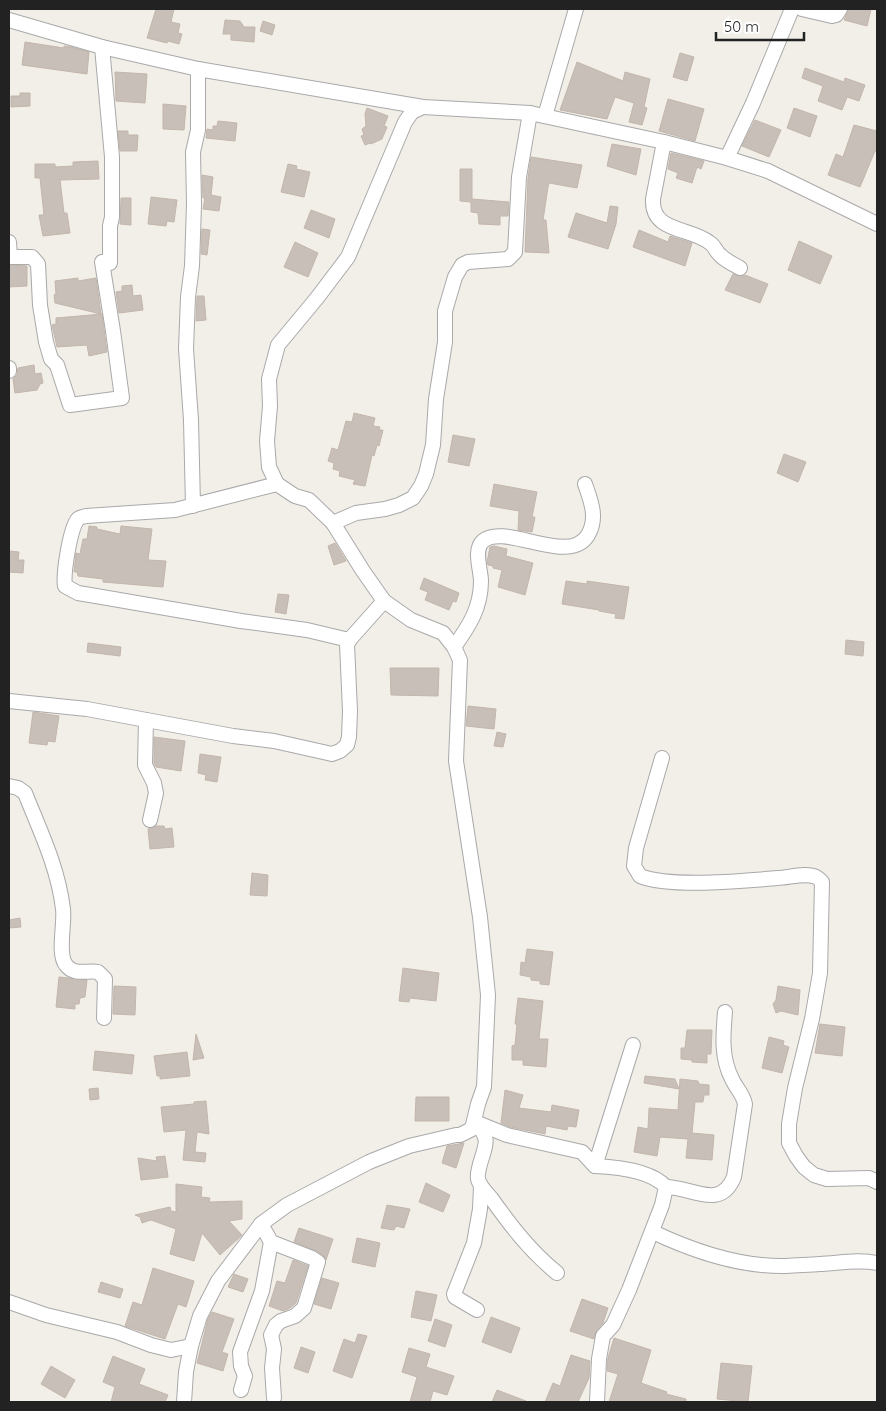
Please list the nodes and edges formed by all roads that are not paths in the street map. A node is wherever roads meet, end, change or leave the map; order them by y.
1 (792, 9) edge
2 (802, 9) edge
3 (840, 9) edge
4 (575, 10) edge
5 (9, 20) edge
6 (102, 46) junction
7 (198, 69) junction
8 (423, 107) junction
9 (530, 114) junction
10 (545, 116) junction
11 (664, 142) junction
12 (727, 158) junction
13 (877, 224) edge
14 (9, 242) edge
15 (9, 258) edge
16 (740, 268) dead end
17 (277, 484) junction
18 (585, 484) dead end
19 (193, 506) junction
20 (333, 523) junction
21 (384, 601) junction
22 (349, 640) junction
23 (454, 647) junction
24 (9, 701) edge
25 (146, 720) junction
26 (662, 758) dead end
27 (9, 786) edge
28 (150, 820) dead end
29 (725, 1012) dead end
30 (104, 1018) dead end
31 (633, 1045) dead end
32 (475, 1122) junction
33 (595, 1166) junction
34 (877, 1182) edge
35 (666, 1186) junction
36 (481, 1187) junction
37 (262, 1224) junction
38 (653, 1232) junction
39 (271, 1242) junction
40 (877, 1263) edge
41 (556, 1273) dead end
42 (9, 1302) edge
43 (477, 1310) dead end
44 (191, 1346) junction
45 (241, 1390) dead end
46 (274, 1398) dead end
47 (184, 1402) edge
48 (597, 1402) edge

1 - 12 street
2 - 3 street
4 - 10 street
5 - 6 street
6 - 7 street
6 - 15 street
7 - 8 street
7 - 19 street
8 - 9 street
8 - 17 street
9 - 10 street
9 - 20 street
10 - 11 street
11 - 12 street
11 - 16 street
12 - 13 street
14 - 15 street
17 - 19 street
17 - 20 street
18 - 23 street
19 - 22 street
20 - 21 street
21 - 22 street
21 - 23 street
22 - 25 street
23 - 32 street
24 - 25 street
25 - 28 street
26 - 34 street
27 - 30 street
29 - 35 street
31 - 33 street
32 - 33 street
32 - 36 street
32 - 37 street
33 - 35 street
35 - 38 street
36 - 41 street
36 - 43 street
37 - 39 street
37 - 44 street
38 - 40 street
38 - 48 street
39 - 45 street
39 - 46 street
42 - 44 street
44 - 47 street

